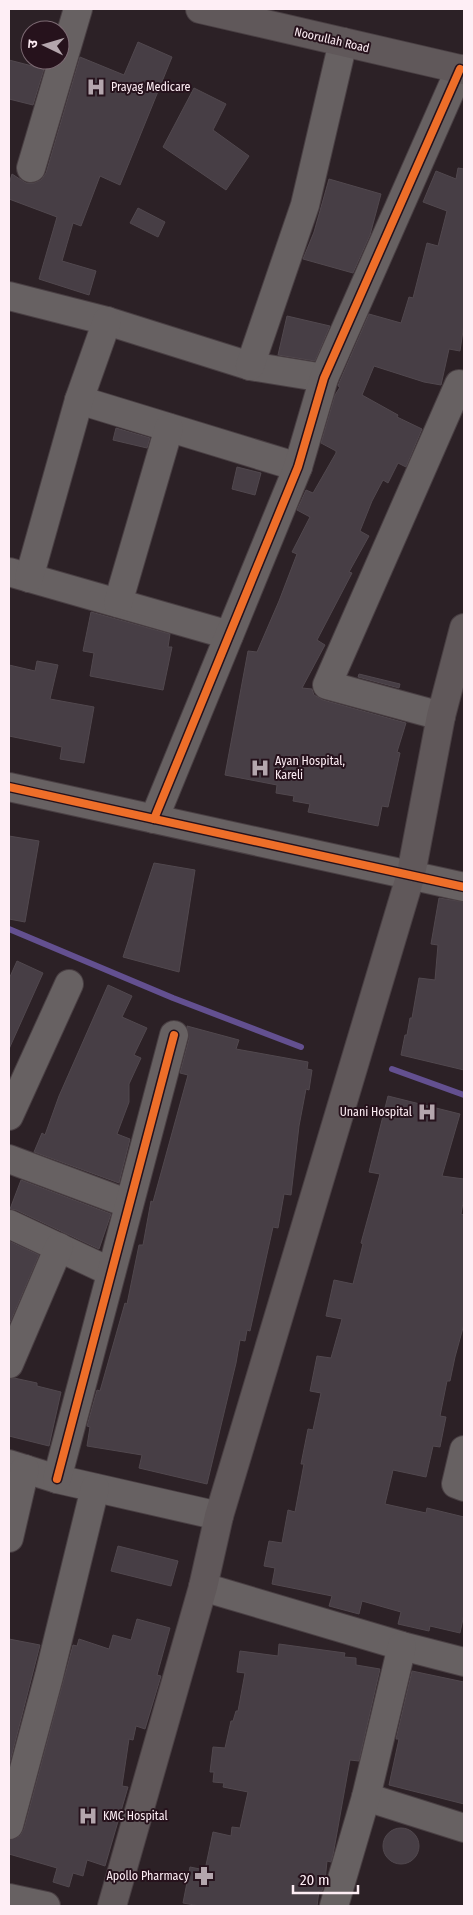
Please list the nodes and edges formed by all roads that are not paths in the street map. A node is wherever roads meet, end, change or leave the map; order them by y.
1 (78, 9) edge
2 (200, 9) edge
3 (343, 42) junction
4 (462, 70) edge
5 (31, 168) dead end
6 (9, 296) edge
7 (107, 321) junction
8 (250, 366) junction
9 (324, 378) junction
10 (464, 385) edge
11 (79, 400) junction
12 (169, 428) junction
13 (298, 467) junction
14 (19, 575) edge
15 (118, 603) junction
16 (464, 628) edge
17 (229, 635) junction
18 (441, 716) junction
19 (9, 787) edge
20 (154, 819) junction
21 (411, 874) junction
22 (464, 887) edge
23 (69, 984) dead end
24 (174, 1035) dead end
25 (9, 1116) edge
26 (9, 1159) edge
27 (129, 1204) junction
28 (9, 1224) edge
29 (58, 1247) junction
30 (111, 1272) junction
31 (9, 1364) edge
32 (464, 1450) edge
33 (17, 1467) edge
34 (57, 1479) junction
35 (464, 1486) edge
36 (95, 1488) junction
37 (219, 1516) junction
38 (9, 1538) edge
39 (203, 1587) junction
40 (402, 1646) junction
41 (464, 1662) edge
42 (366, 1797) junction
43 (9, 1825) edge
44 (464, 1828) edge
45 (9, 1898) edge
46 (46, 1906) edge
47 (112, 1906) edge
48 (334, 1906) edge

1 - 5 street
2 - 3 main road, Noorullah Road
3 - 4 main road, Noorullah Road
3 - 8 street
4 - 9 street
6 - 7 street
7 - 8 street
7 - 11 street
8 - 9 street
9 - 13 street
10 - 18 street
11 - 12 street
11 - 14 street
12 - 13 street
12 - 15 street
13 - 17 street
14 - 15 street
15 - 17 street
16 - 18 main road
17 - 20 street
18 - 21 main road
19 - 20 street
20 - 21 street
21 - 22 street
21 - 37 main road
23 - 25 street
24 - 27 street
26 - 27 street
27 - 30 street
28 - 29 street
29 - 30 street
29 - 31 street
30 - 34 street
32 - 35 street
33 - 34 street
33 - 38 street
34 - 36 street
36 - 37 street
36 - 43 street
37 - 39 main road
39 - 40 street
39 - 47 main road
40 - 41 street
40 - 42 street
42 - 44 street
42 - 48 street
45 - 46 street

